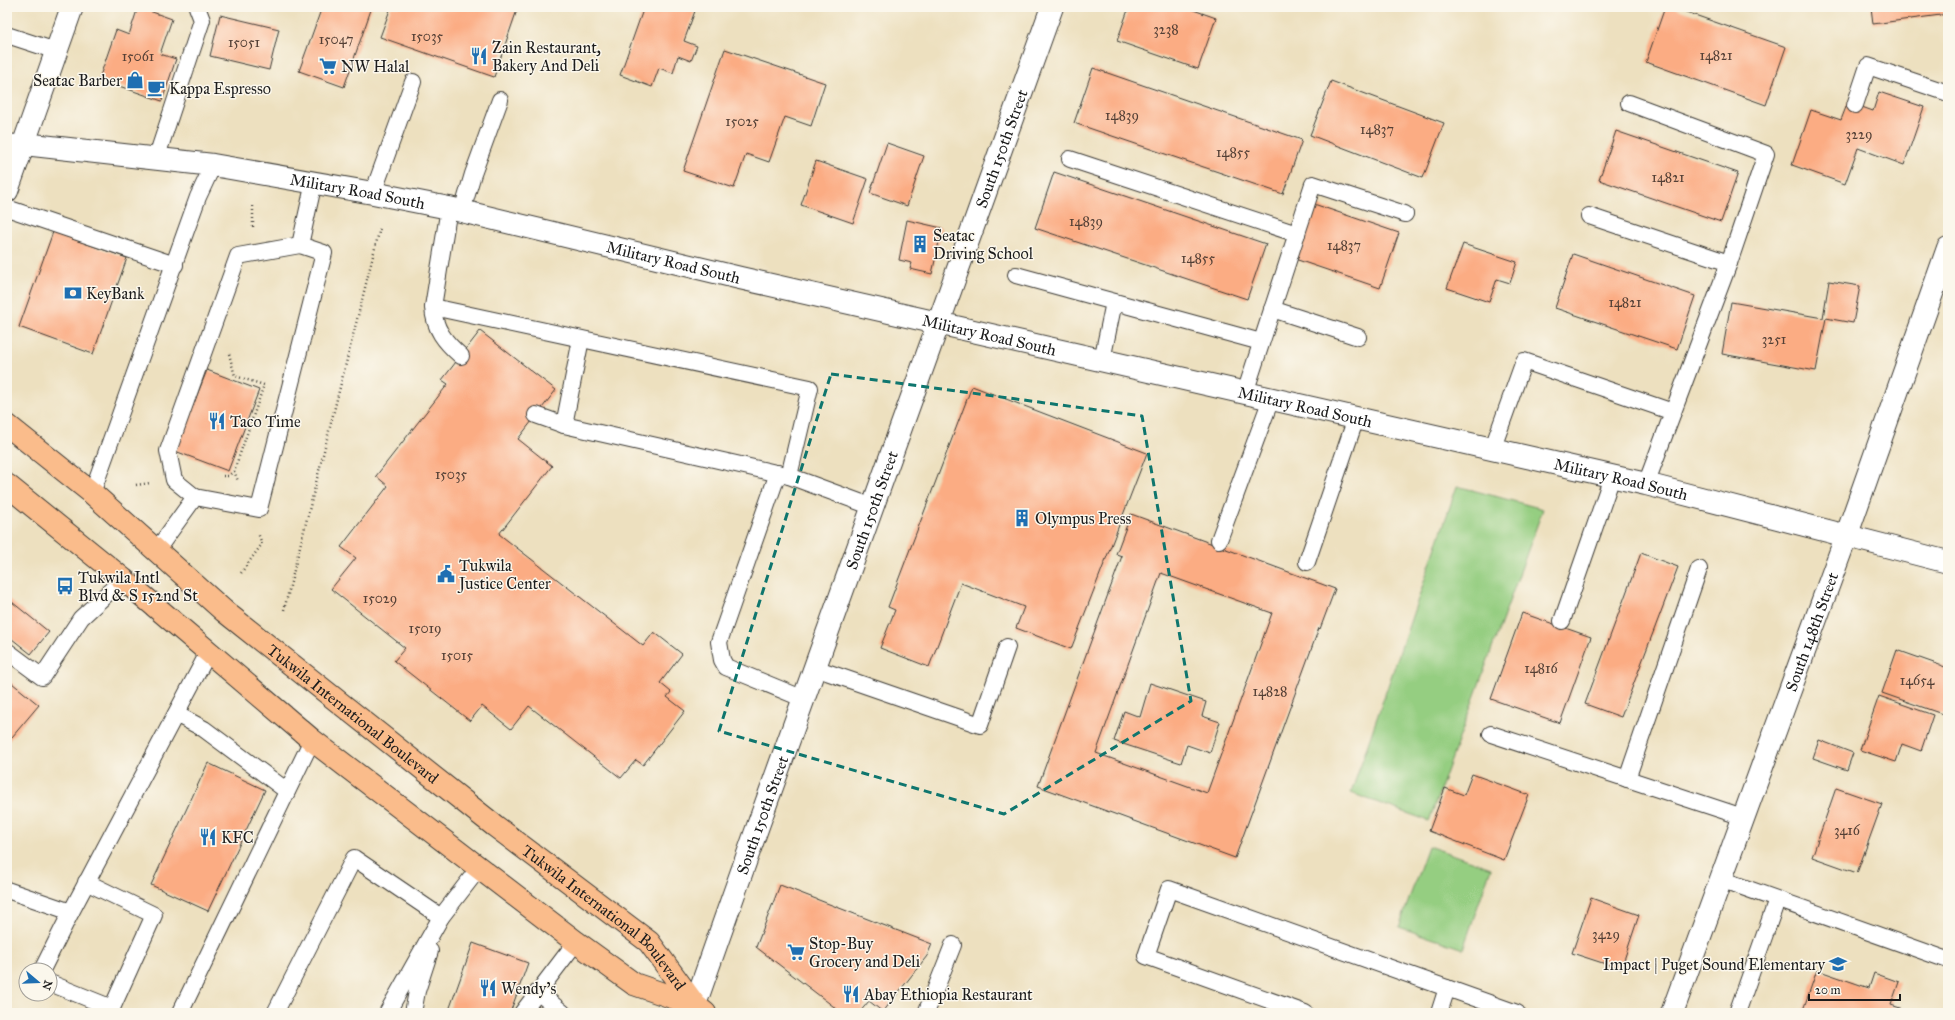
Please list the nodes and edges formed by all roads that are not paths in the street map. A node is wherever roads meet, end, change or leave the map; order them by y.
1 (72, 7) edge
2 (197, 7) edge
3 (1052, 7) edge
4 (7, 35) edge
5 (56, 51) junction
6 (414, 82) dead end
7 (1948, 94) edge
8 (500, 100) dead end
9 (1629, 103) dead end
10 (1855, 105) dead end
11 (15, 143) edge
12 (156, 159) junction
13 (1070, 159) dead end
14 (213, 166) junction
15 (314, 182) junction
16 (7, 191) edge
17 (374, 192) junction
18 (7, 208) edge
19 (456, 209) junction
20 (1405, 214) dead end
21 (1589, 216) dead end
22 (1297, 234) junction
23 (300, 246) junction
24 (1948, 248) edge
25 (1728, 263) junction
26 (174, 265) junction
27 (1016, 276) dead end
28 (1114, 302) junction
29 (433, 307) junction
30 (1272, 309) junction
31 (939, 323) junction
32 (1358, 337) dead end
33 (581, 339) junction
34 (1261, 342) junction
35 (461, 356) dead end
36 (1102, 360) junction
37 (1245, 393) junction
38 (1271, 399) junction
39 (1673, 412) junction
40 (536, 415) dead end
41 (1356, 418) junction
42 (7, 425) edge
43 (564, 425) junction
44 (1492, 450) junction
45 (783, 474) junction
46 (1612, 477) junction
47 (1646, 484) junction
48 (7, 485) edge
49 (92, 493) junction
50 (195, 497) junction
51 (873, 507) junction
52 (1846, 537) junction
53 (1219, 540) dead end
54 (156, 551) junction
55 (1306, 562) dead end
56 (1948, 562) edge
57 (1699, 569) dead end
58 (123, 579) junction
59 (1562, 620) dead end
60 (1007, 647) dead end
61 (7, 650) edge
62 (208, 653) junction
63 (815, 668) junction
64 (804, 699) junction
65 (176, 714) junction
66 (1491, 734) dead end
67 (312, 740) junction
68 (1627, 779) junction
69 (287, 792) junction
70 (1744, 817) junction
71 (479, 868) junction
72 (1720, 879) junction
73 (86, 882) junction
74 (7, 890) edge
75 (1778, 900) junction
76 (71, 912) junction
77 (441, 917) junction
78 (576, 942) junction
79 (953, 945) dead end
80 (1948, 960) edge
81 (46, 962) edge
82 (58, 986) edge
83 (1447, 988) junction
84 (538, 992) junction
85 (698, 1010) edge
86 (118, 1011) edge
87 (180, 1013) edge
88 (275, 1013) edge
89 (387, 1013) edge
90 (412, 1013) edge
91 (522, 1013) edge
92 (563, 1013) edge
93 (926, 1013) edge
94 (1305, 1013) edge
95 (1439, 1013) edge
96 (1517, 1013) edge
97 (1672, 1013) edge
98 (1737, 1013) edge

1 - 5 street
2 - 12 lane
3 - 31 street, South 150th Street
4 - 5 lane
5 - 11 street
6 - 17 lane
7 - 10 lane
8 - 19 lane
9 - 25 lane
11 - 12 street, Military Road South
11 - 16 street
12 - 14 street, Military Road South
13 - 22 lane
14 - 15 street, Military Road South
14 - 26 lane
15 - 17 street, Military Road South
15 - 23 lane
17 - 19 street, Military Road South
18 - 26 lane
19 - 29 lane
19 - 31 street, Military Road South
20 - 22 lane
21 - 25 lane
22 - 30 lane
23 - 50 lane
23 - 50 lane
24 - 52 street, South 148th Street
25 - 39 lane
26 - 49 lane
27 - 28 lane
28 - 34 lane
28 - 36 lane
29 - 33 lane
29 - 35 lane
30 - 32 lane
30 - 34 lane
31 - 36 street, Military Road South
31 - 51 street, South 150th Street
33 - 43 lane
33 - 45 lane
34 - 37 lane
36 - 37 street, Military Road South
37 - 38 street, Military Road South
38 - 41 street, Military Road South
38 - 53 lane
39 - 44 lane
39 - 47 lane
40 - 43 lane
41 - 44 street, Military Road South
41 - 55 lane
42 - 49 main road, Tukwila International Boulevard
43 - 45 lane
44 - 46 street, Military Road South
45 - 51 lane
45 - 64 lane
46 - 47 street, Military Road South
46 - 59 lane
47 - 52 street, Military Road South
48 - 58 main road, Tukwila International Boulevard
49 - 54 main road, Tukwila International Boulevard
50 - 54 lane
51 - 63 street, South 150th Street
52 - 56 street, Military Road South
52 - 70 street, South 148th Street
54 - 85 main road, Tukwila International Boulevard
57 - 68 lane
58 - 61 lane
58 - 62 main road, Tukwila International Boulevard
60 - 63 lane
62 - 65 lane
62 - 67 main road, Tukwila International Boulevard
63 - 64 street, South 150th Street
64 - 85 street, South 150th Street
65 - 69 lane
65 - 73 lane
66 - 68 lane
67 - 69 lane
67 - 71 main road, Tukwila International Boulevard
68 - 70 lane
69 - 87 lane
70 - 72 street, South 148th Street
71 - 77 lane
71 - 78 main road, Tukwila International Boulevard
72 - 75 lane
72 - 97 street, South 148th Street
73 - 76 lane
73 - 86 lane
74 - 76 lane
75 - 80 lane
75 - 98 lane
76 - 81 lane
77 - 88 lane
77 - 89 lane
77 - 90 lane
78 - 84 lane
78 - 85 main road, Tukwila International Boulevard
79 - 93 lane
82 - 86 lane
83 - 94 lane
83 - 95 lane
83 - 96 lane
84 - 91 lane
84 - 92 lane

